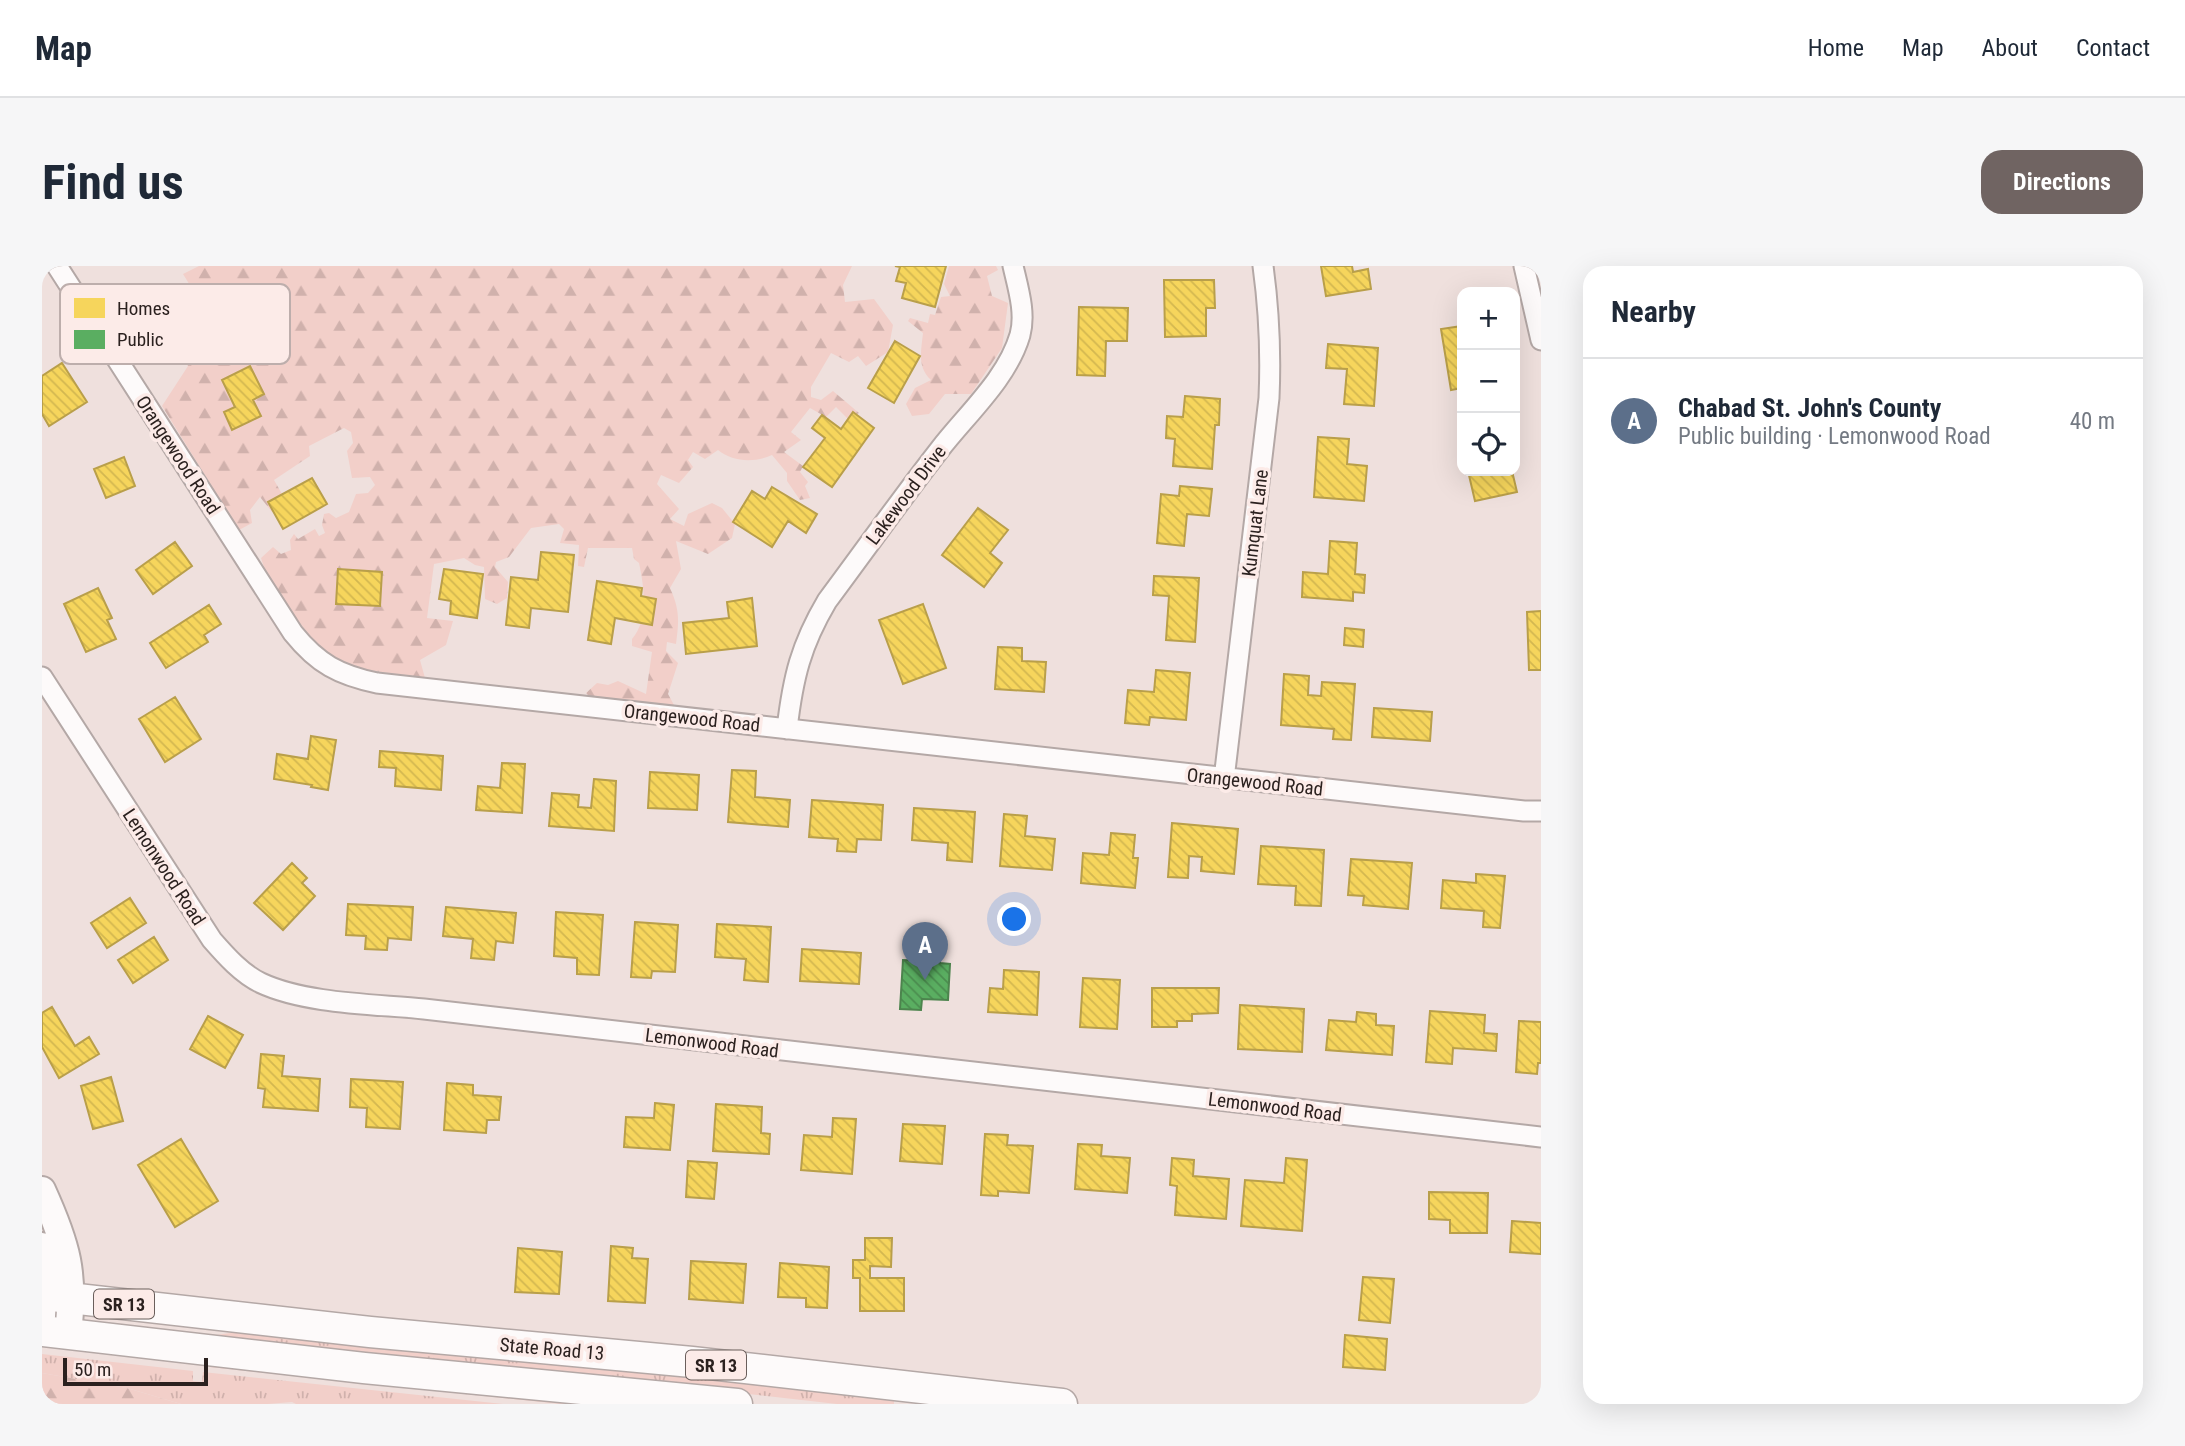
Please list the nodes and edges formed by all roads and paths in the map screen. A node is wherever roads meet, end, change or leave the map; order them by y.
1 (57, 266) edge
2 (1013, 266) edge
3 (1263, 266) edge
4 (1524, 266) edge
5 (69, 284) edge
6 (1541, 340) edge
7 (120, 364) edge
8 (42, 677) edge
9 (787, 729) junction
10 (1224, 779) junction
11 (1541, 811) edge
12 (1541, 1137) edge
13 (42, 1190) edge
14 (42, 1246) edge
15 (50, 1301) edge
16 (55, 1332) edge
17 (996, 1400) edge
18 (737, 1404) edge
19 (1062, 1404) edge

1 - 5 street, Orangewood Road
2 - 9 street, Lakewood Drive
3 - 10 street, Kumquat Lane
4 - 6 street
7 - 9 street, Orangewood Road
8 - 12 street, Lemonwood Road
9 - 10 street, Orangewood Road
10 - 11 street, Orangewood Road
13 - 15 street
14 - 15 street
15 - 16 street
15 - 17 main road, State Road 13 / SR 13
16 - 18 main road, State Road 13 / SR 13
17 - 19 main road, State Road 13 / SR 13

